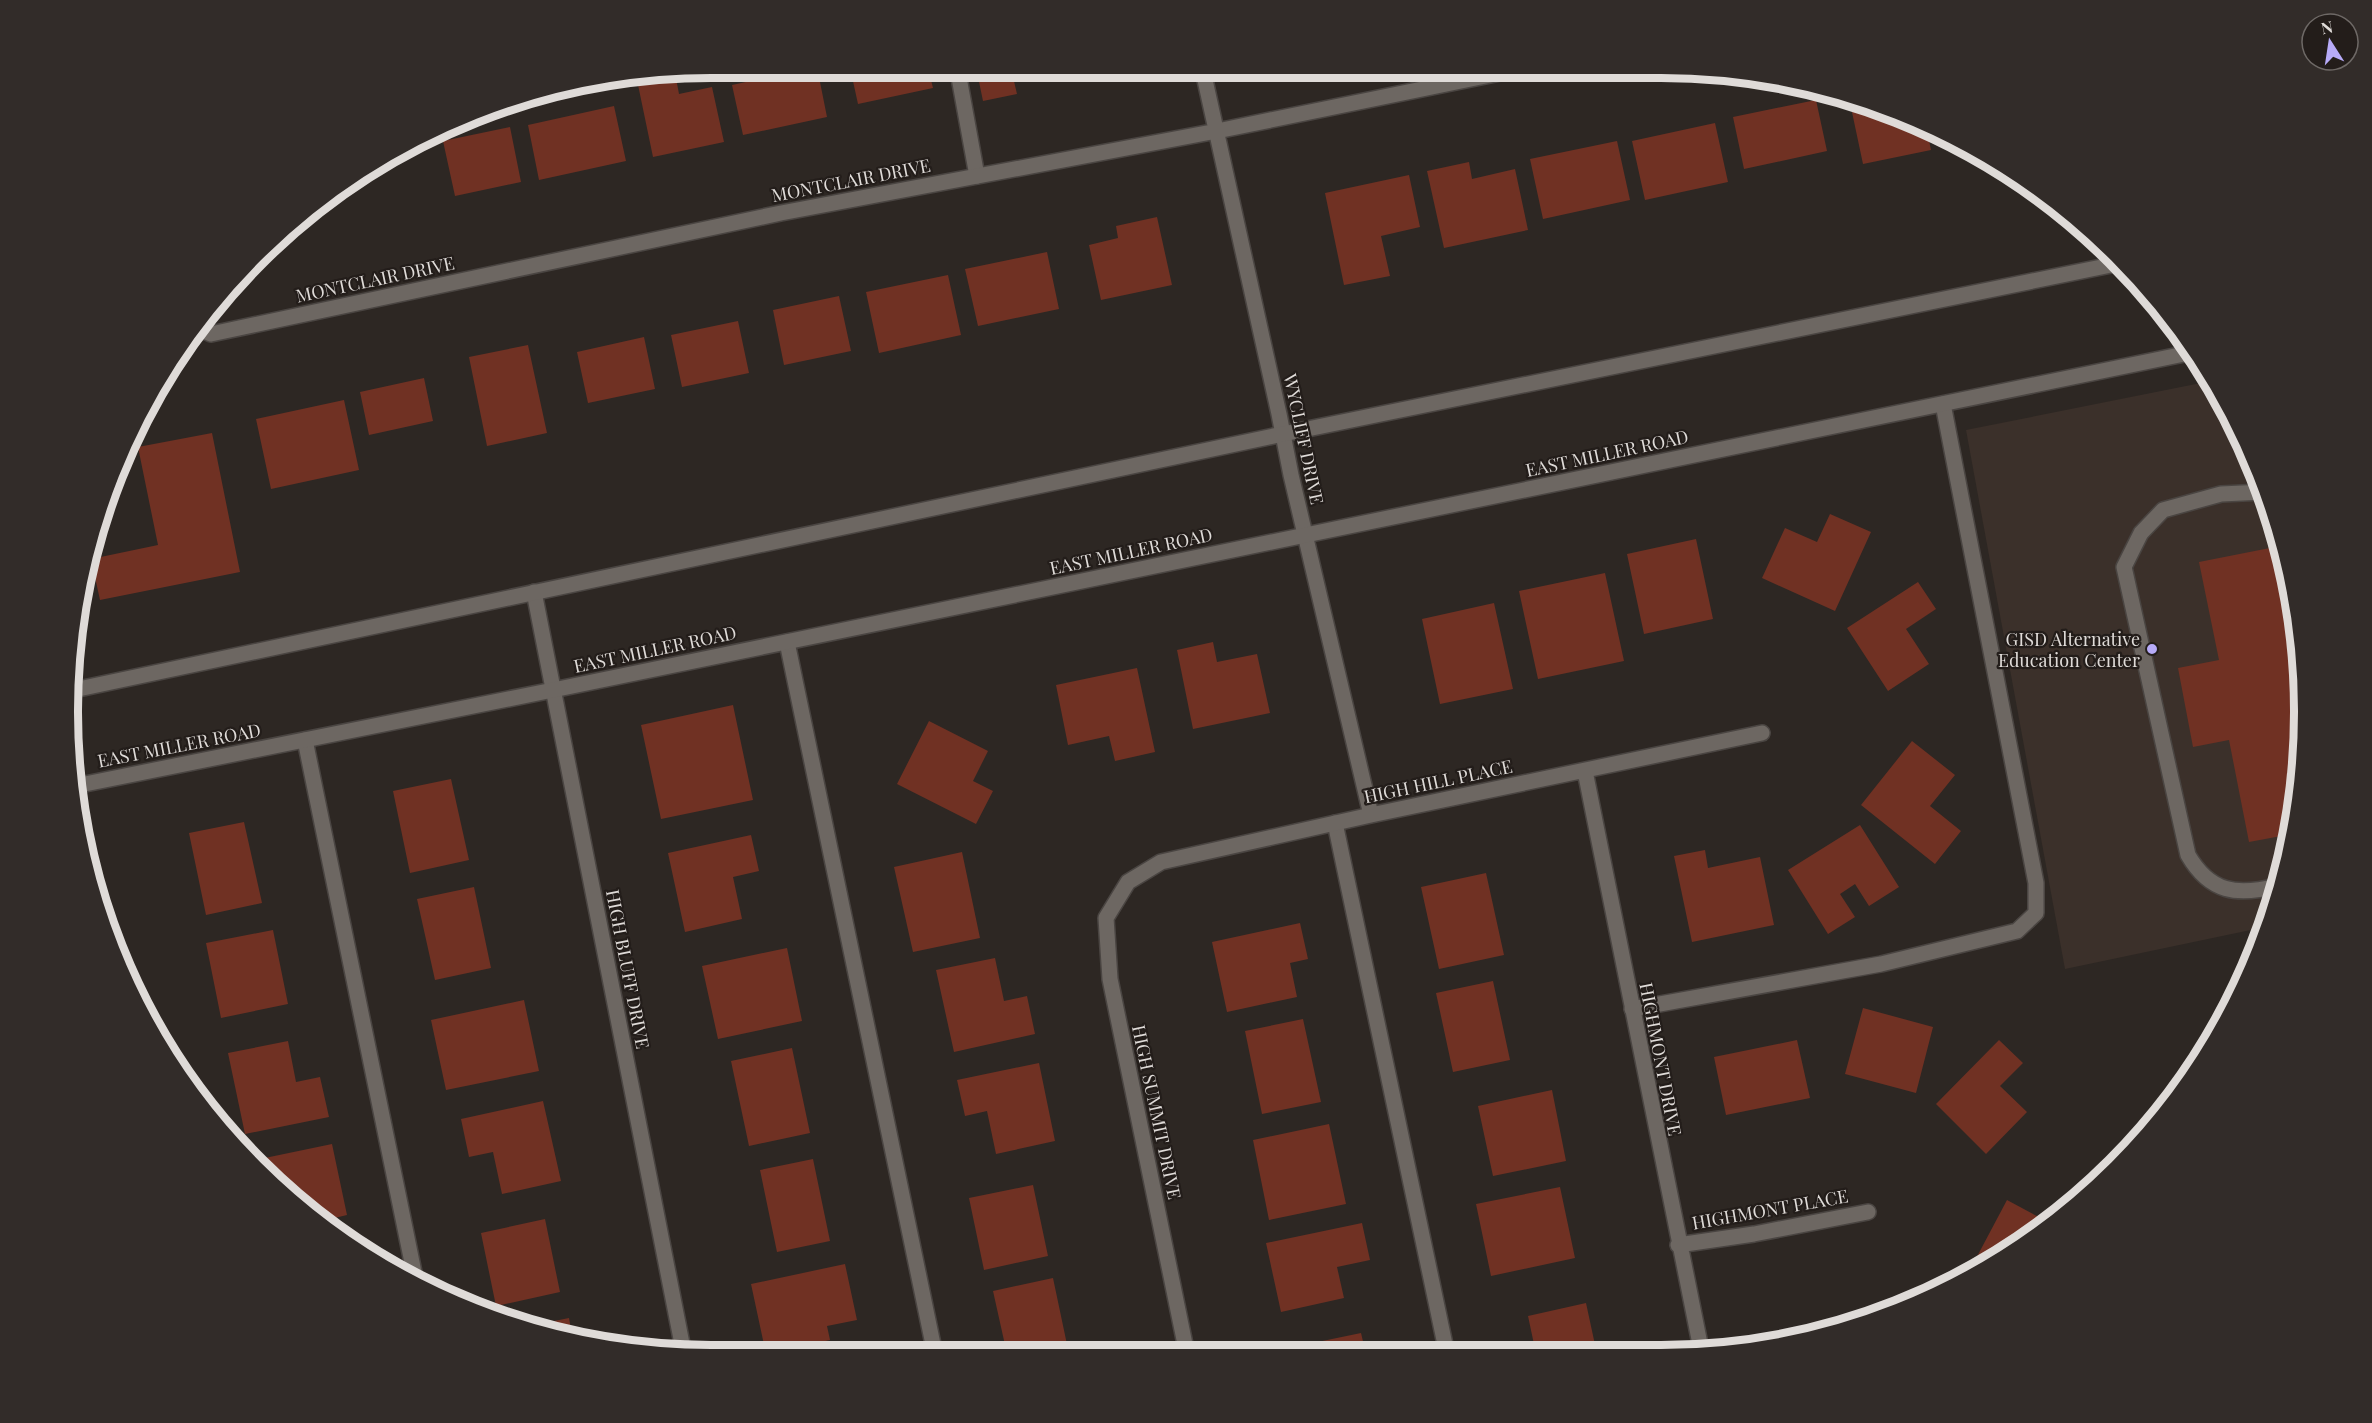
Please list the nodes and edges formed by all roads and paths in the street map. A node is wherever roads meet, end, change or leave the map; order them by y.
1 (959, 78) edge
2 (1205, 78) edge
3 (1476, 78) edge
4 (1217, 131) junction
5 (977, 176) junction
6 (2109, 265) edge
7 (205, 331) edge
8 (2183, 354) edge
9 (1943, 404) junction
10 (1283, 434) junction
11 (2254, 492) edge
12 (1306, 535) junction
13 (534, 592) junction
14 (787, 642) junction
15 (79, 689) edge
16 (553, 690) junction
17 (1762, 733) dead end
18 (305, 740) junction
19 (1585, 771) junction
20 (82, 785) edge
21 (1371, 815) junction
22 (1335, 823) junction
23 (1128, 882) joint
24 (2268, 888) edge
25 (1632, 1010) junction
26 (1868, 1212) dead end
27 (1678, 1245) junction
28 (414, 1270) edge
29 (682, 1344) edge
30 (1699, 1344) edge
31 (933, 1345) edge
32 (1185, 1345) edge
33 (1445, 1345) edge

1 - 5 street
2 - 4 street, WYCLIFF DRIVE
3 - 4 street, MONTCLAIR DRIVE
4 - 5 street, MONTCLAIR DRIVE
4 - 10 street, WYCLIFF DRIVE
5 - 7 street, MONTCLAIR DRIVE
6 - 10 street
8 - 9 street, EAST MILLER ROAD
9 - 12 street, EAST MILLER ROAD
9 - 25 street
10 - 12 street, WYCLIFF DRIVE
10 - 13 street
11 - 24 street
12 - 14 street, EAST MILLER ROAD
12 - 21 street, WYCLIFF DRIVE
13 - 15 street
13 - 16 street, HIGH BLUFF DRIVE
14 - 16 street, EAST MILLER ROAD
14 - 31 street
16 - 18 street, EAST MILLER ROAD
16 - 29 street, HIGH BLUFF DRIVE
17 - 19 street, HIGH HILL PLACE
18 - 20 street, EAST MILLER ROAD
18 - 28 street
19 - 21 street, HIGH HILL PLACE
19 - 25 street, HIGHMONT DRIVE
21 - 22 street, HIGH HILL PLACE
22 - 23 street, HIGH HILL PLACE
22 - 33 street
23 - 32 street, HIGH SUMMIT DRIVE
25 - 27 street, HIGHMONT DRIVE
26 - 27 street, HIGHMONT PLACE
27 - 30 street, HIGHMONT DRIVE

